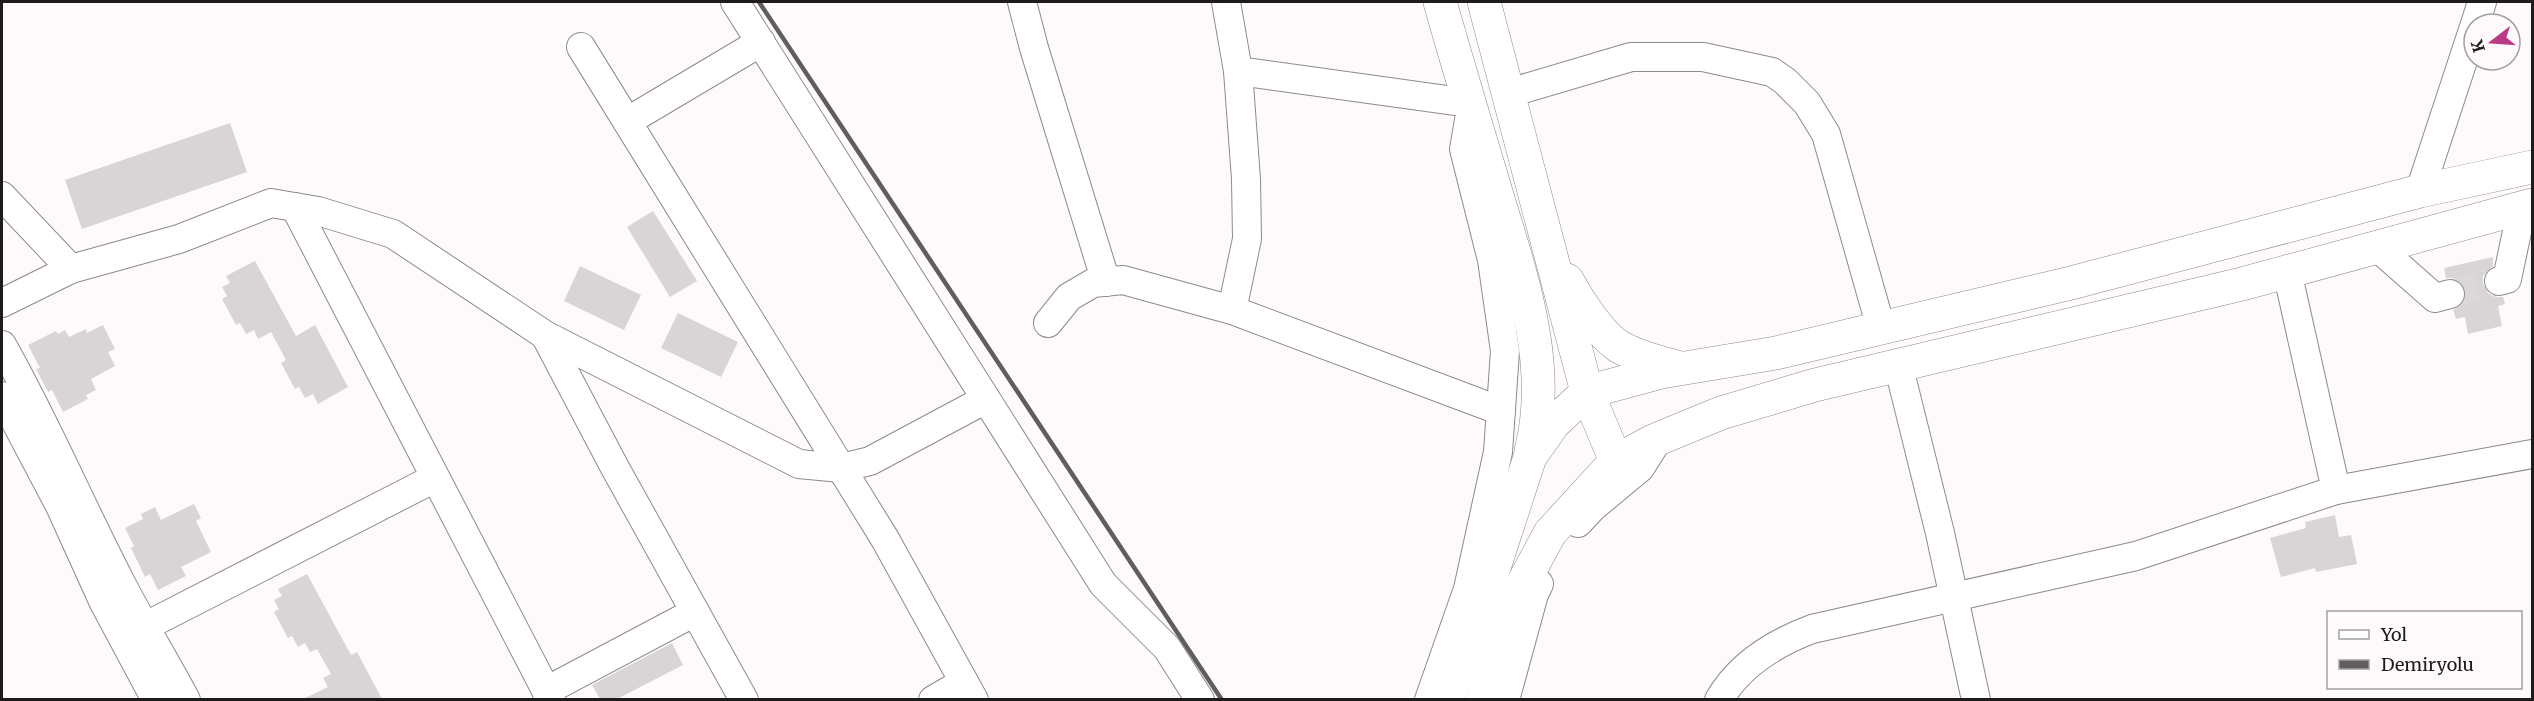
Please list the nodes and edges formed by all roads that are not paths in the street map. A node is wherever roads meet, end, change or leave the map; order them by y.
1 (735, 2) edge
2 (1022, 2) edge
3 (1226, 2) edge
4 (1440, 2) edge
5 (1484, 2) edge
6 (761, 42) junction
7 (581, 47) dead end
8 (2462, 62) edge
9 (1238, 70) junction
10 (1509, 93) junction
11 (1470, 106) junction
12 (627, 121) junction
13 (2532, 167) edge
14 (2420, 191) junction
15 (2, 196) edge
16 (2527, 206) edge
17 (295, 207) junction
18 (1549, 245) junction
19 (2377, 247) junction
20 (71, 269) junction
21 (2287, 271) junction
22 (2499, 281) tunnel mouth
23 (1106, 282) junction
24 (2450, 294) tunnel mouth
25 (2, 303) edge
26 (1232, 310) junction
27 (1048, 323) dead end
28 (1881, 328) junction
29 (545, 335) junction
30 (2, 345) edge
31 (1898, 364) junction
32 (1681, 368) junction
33 (1587, 392) junction
34 (2, 396) edge
35 (986, 399) junction
36 (1501, 411) junction
37 (1659, 438) junction
38 (2532, 454) edge
39 (1530, 457) junction
40 (1616, 461) junction
41 (841, 468) junction
42 (435, 478) junction
43 (2336, 490) junction
44 (1953, 596) junction
45 (695, 612) junction
46 (146, 626) junction
47 (969, 691) edge
48 (548, 695) edge
49 (156, 699) edge
50 (186, 699) edge
51 (744, 699) edge
52 (933, 699) edge
53 (1200, 699) edge
54 (1429, 699) edge
55 (1447, 699) edge
56 (1482, 699) edge
57 (1505, 699) edge
58 (1719, 699) edge
59 (1976, 699) edge

1 - 6 street
2 - 23 street
3 - 9 street
4 - 11 main road
5 - 10 main road
6 - 12 street
6 - 35 street
7 - 12 street
8 - 14 street
9 - 11 street
9 - 26 street
10 - 11 main road
10 - 18 main road
10 - 28 street
11 - 36 street
11 - 39 main road
12 - 41 street
13 - 14 main road
14 - 28 main road
15 - 20 street
16 - 19 main road
16 - 22 street
17 - 20 street
17 - 29 street
17 - 42 street
18 - 32 main road
18 - 33 main road
19 - 21 main road
19 - 24 street
20 - 25 street
21 - 31 main road
21 - 43 street
23 - 26 street
23 - 27 street
26 - 36 street
28 - 32 main road
29 - 41 street
29 - 45 street
30 - 46 street
31 - 37 main road
31 - 44 street
32 - 33 main road
33 - 39 main road
33 - 40 main road
34 - 49 street
35 - 41 street
35 - 53 street
36 - 54 street
37 - 40 main road
37 - 57 street
38 - 43 street
39 - 55 main road
40 - 56 main road
41 - 47 street
42 - 46 street
42 - 48 street
43 - 44 street
44 - 58 street
44 - 59 street
45 - 48 street
45 - 51 street
46 - 50 street
47 - 52 street

